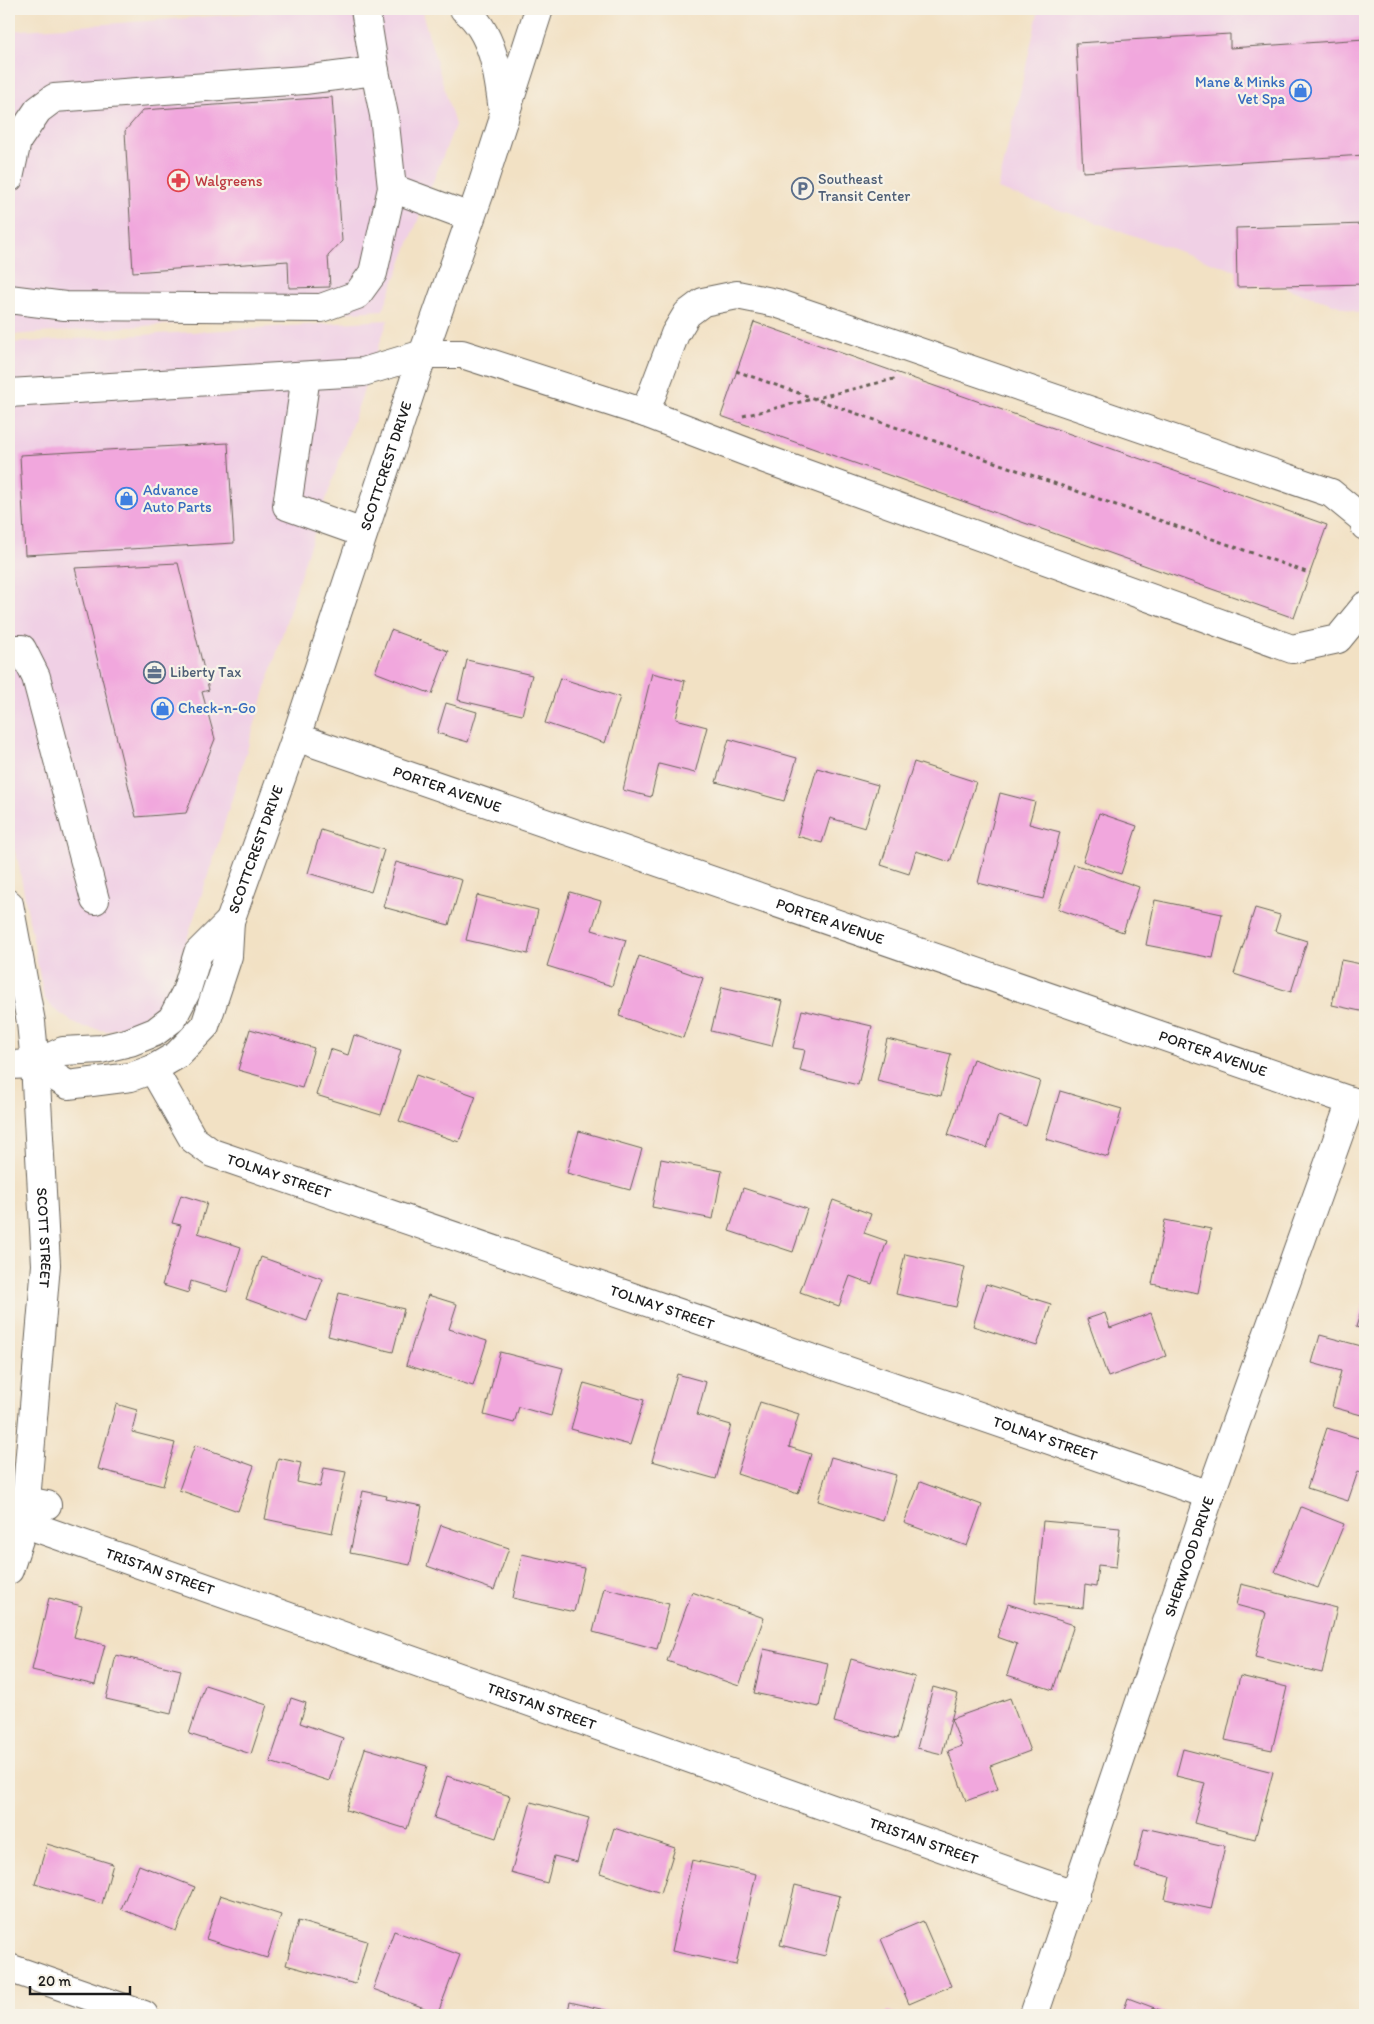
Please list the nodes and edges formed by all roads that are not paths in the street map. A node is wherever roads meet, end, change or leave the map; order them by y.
1 (365, 9) edge
2 (464, 9) edge
3 (539, 9) edge
4 (375, 71) junction
5 (504, 119) junction
6 (9, 178) edge
7 (392, 188) junction
8 (470, 217) junction
9 (9, 299) edge
10 (423, 354) junction
11 (306, 376) junction
12 (9, 393) edge
13 (645, 413) junction
14 (1365, 526) edge
15 (364, 533) junction
16 (1365, 606) edge
17 (9, 649) edge
18 (296, 736) junction
19 (95, 900) dead end
20 (9, 904) edge
21 (230, 921) junction
22 (35, 1064) junction
23 (9, 1065) edge
24 (153, 1069) junction
25 (1358, 1103) edge
26 (1210, 1495) junction
27 (26, 1512) edge
28 (9, 1570) edge
29 (1076, 1895) junction
30 (9, 1968) edge
31 (144, 2015) edge
32 (1034, 2015) edge

1 - 4 street
2 - 5 street
3 - 5 street, SCOTTCREST DRIVE
4 - 6 street
4 - 7 street
5 - 8 street, SCOTTCREST DRIVE
7 - 8 street
7 - 9 street
8 - 10 street, SCOTTCREST DRIVE
10 - 11 street
10 - 13 street
10 - 15 street, SCOTTCREST DRIVE
11 - 12 street
11 - 15 street
13 - 14 street
13 - 16 street
15 - 18 street, SCOTTCREST DRIVE
17 - 19 street
18 - 21 street, SCOTTCREST DRIVE
18 - 25 street, PORTER AVENUE
20 - 22 street, SCOTT STREET
21 - 22 street, SCOTTCREST DRIVE
21 - 24 street, SCOTTCREST DRIVE
22 - 23 street, SCOTTCREST DRIVE
22 - 24 street, SCOTTCREST DRIVE
22 - 27 street, SCOTT STREET
24 - 26 street, TOLNAY STREET
25 - 26 street, SHERWOOD DRIVE
26 - 29 street, SHERWOOD DRIVE
27 - 28 street, SCOTT STREET
27 - 29 street, TRISTAN STREET
29 - 32 street, SHERWOOD DRIVE
30 - 31 street

